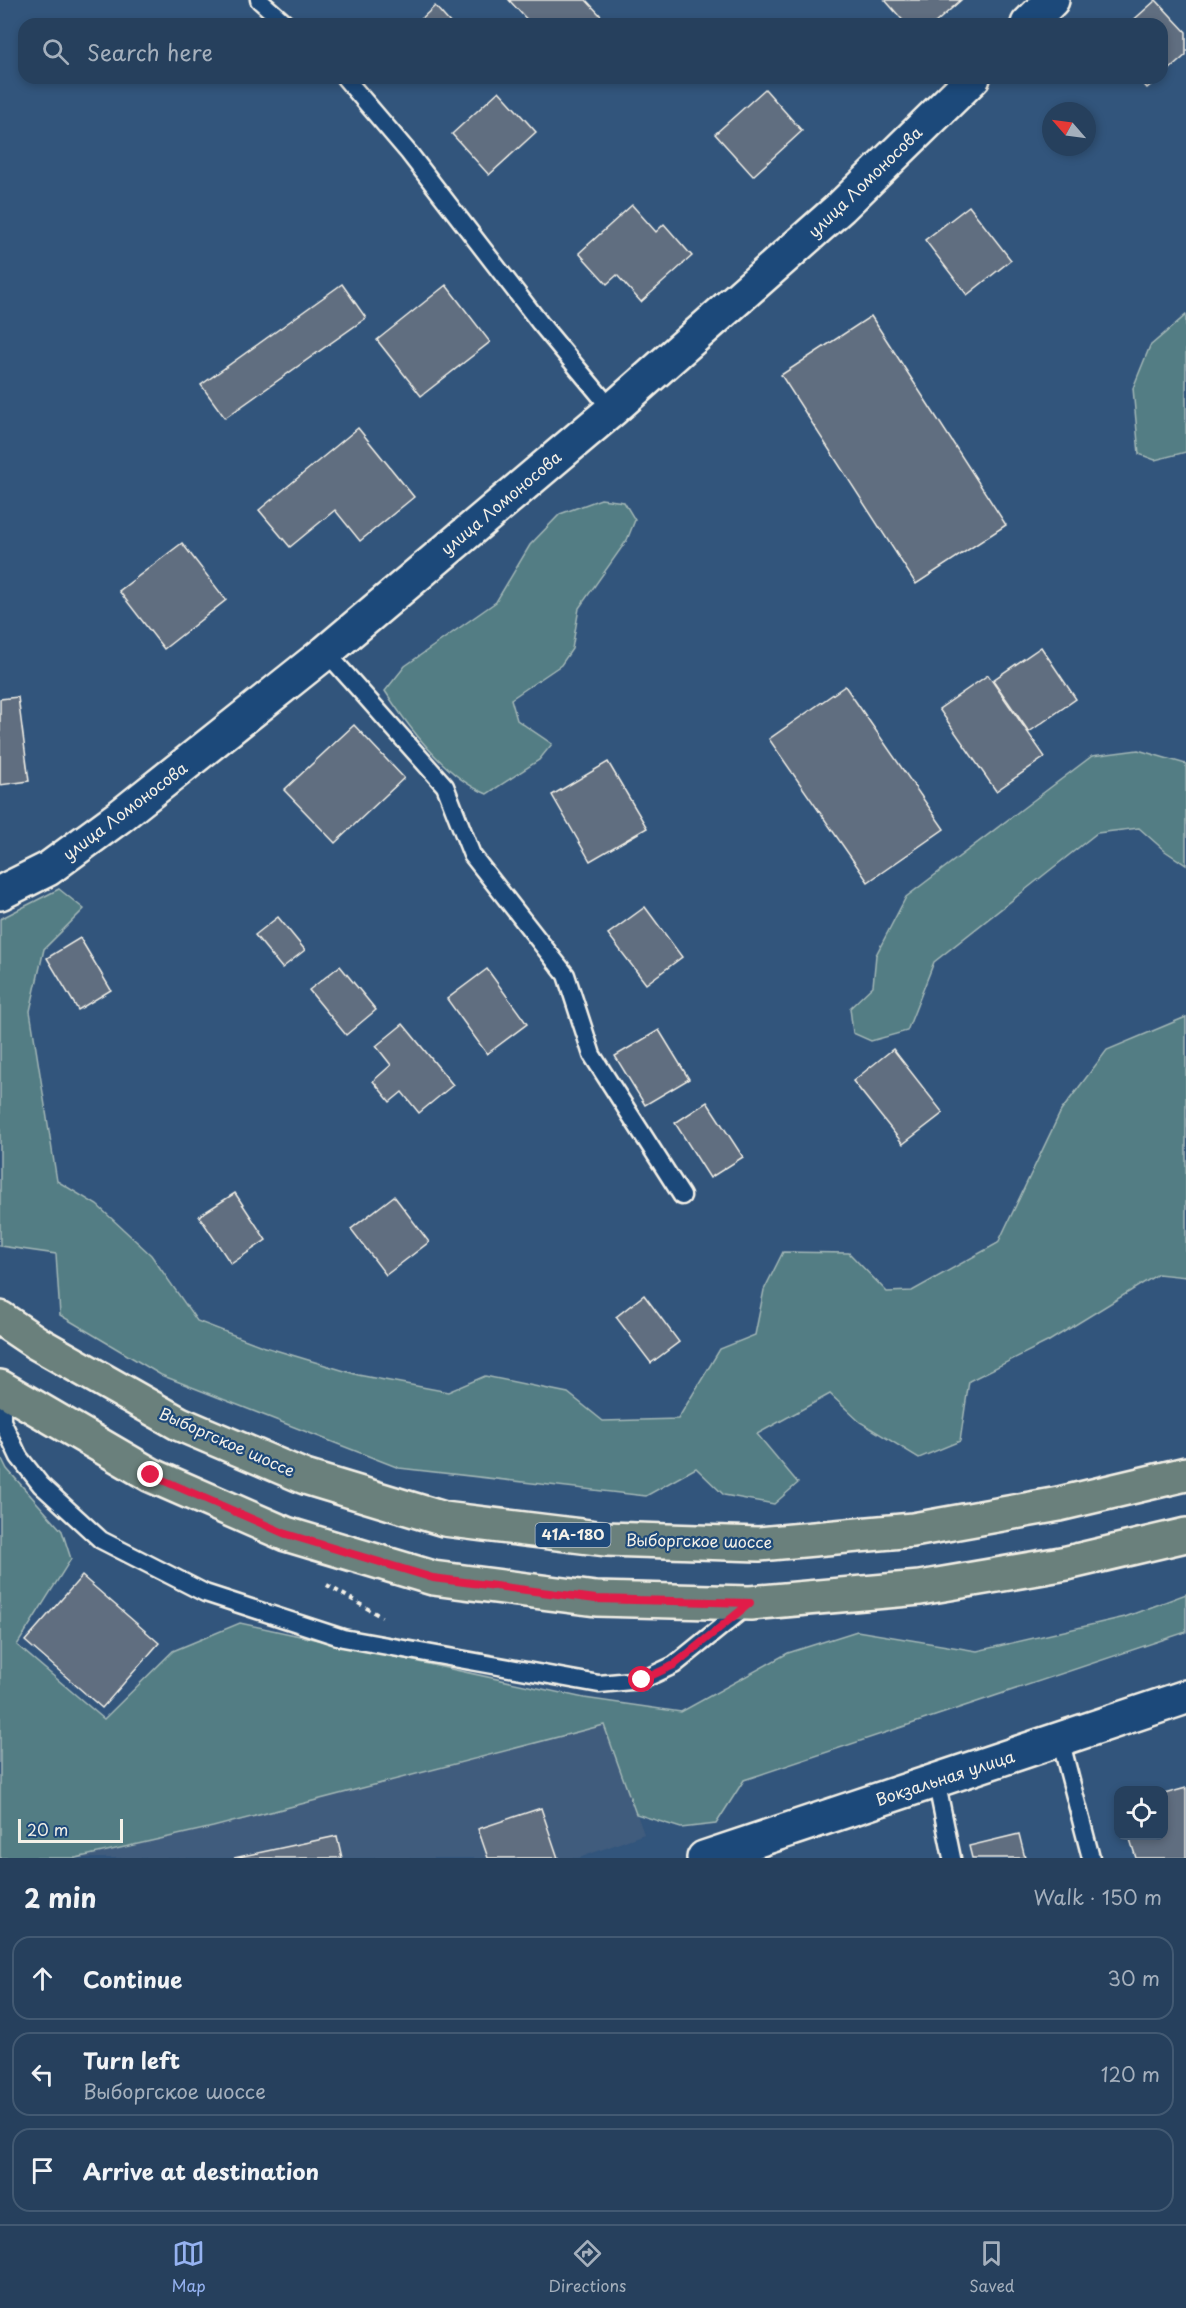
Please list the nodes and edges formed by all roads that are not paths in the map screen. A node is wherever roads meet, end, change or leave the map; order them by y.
1 (259, 0) edge
2 (1052, 0) edge
3 (279, 18) edge
4 (1034, 18) edge
5 (350, 84) edge
6 (967, 84) edge
7 (612, 410) junction
8 (326, 652) junction
9 (0, 892) edge
10 (682, 1196) dead end
11 (0, 1318) edge
12 (1, 1387) edge
13 (1186, 1474) edge
14 (1186, 1535) edge
15 (750, 1603) junction
16 (1186, 1697) edge
17 (1060, 1739) junction
18 (936, 1780) junction
19 (717, 1856) edge
20 (952, 1858) edge
21 (1091, 1858) edge

1 - 3 lane
2 - 4 street
5 - 7 lane
6 - 7 street, улица Ломоносова
7 - 8 street, улица Ломоносова
8 - 9 street, улица Ломоносова
8 - 10 lane
11 - 13 main road, Выборгское шоссе / 41А-180
12 - 15 main road
12 - 15 lane
14 - 15 main road
16 - 17 street, Вокзальная улица
17 - 18 street, Вокзальная улица
17 - 21 lane
18 - 19 street, Вокзальная улица
18 - 20 lane

